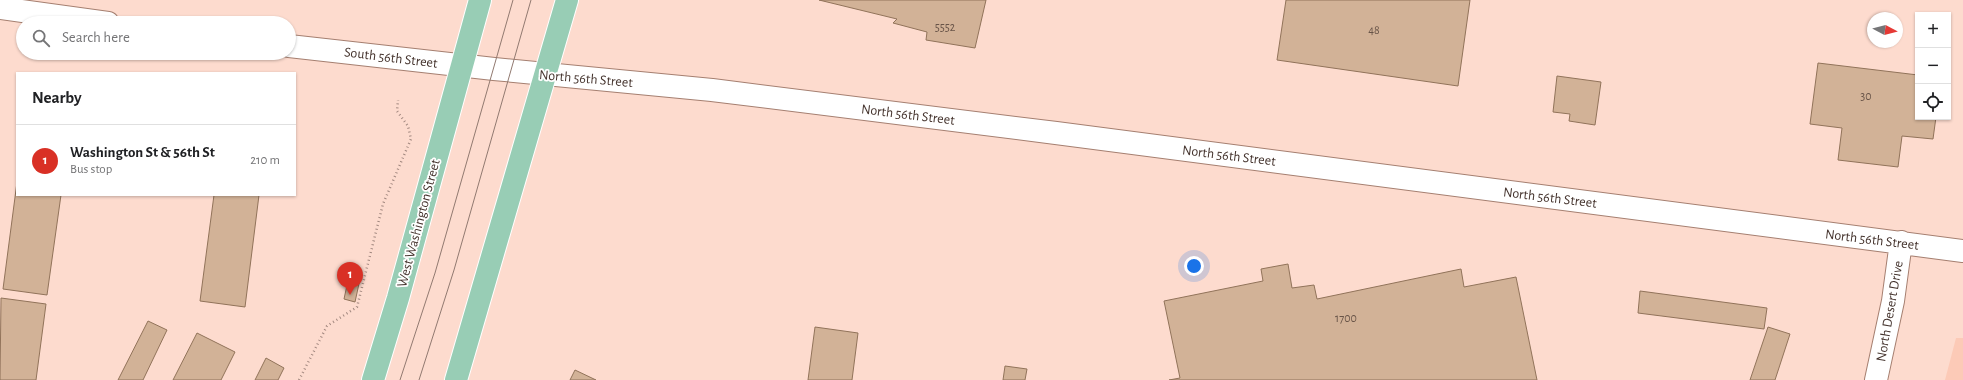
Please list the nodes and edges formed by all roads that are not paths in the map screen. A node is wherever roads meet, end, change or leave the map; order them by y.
1 (480, 0) edge
2 (567, 0) edge
3 (0, 8) edge
4 (58, 16) edge
5 (296, 47) edge
6 (461, 65) junction
7 (494, 69) joint
8 (545, 74) junction
9 (1901, 242) junction
10 (1963, 251) edge
11 (373, 380) edge
12 (456, 380) edge
13 (1876, 380) edge

1 - 6 main road, West Washington Street
2 - 8 main road
3 - 4 street
5 - 6 street, South 56th Street
6 - 7 street, South 56th Street
6 - 11 main road, West Washington Street
7 - 8 street, North 56th Street
8 - 9 street, North 56th Street
8 - 12 main road
9 - 10 street, North 56th Street
9 - 13 street, North Desert Drive

